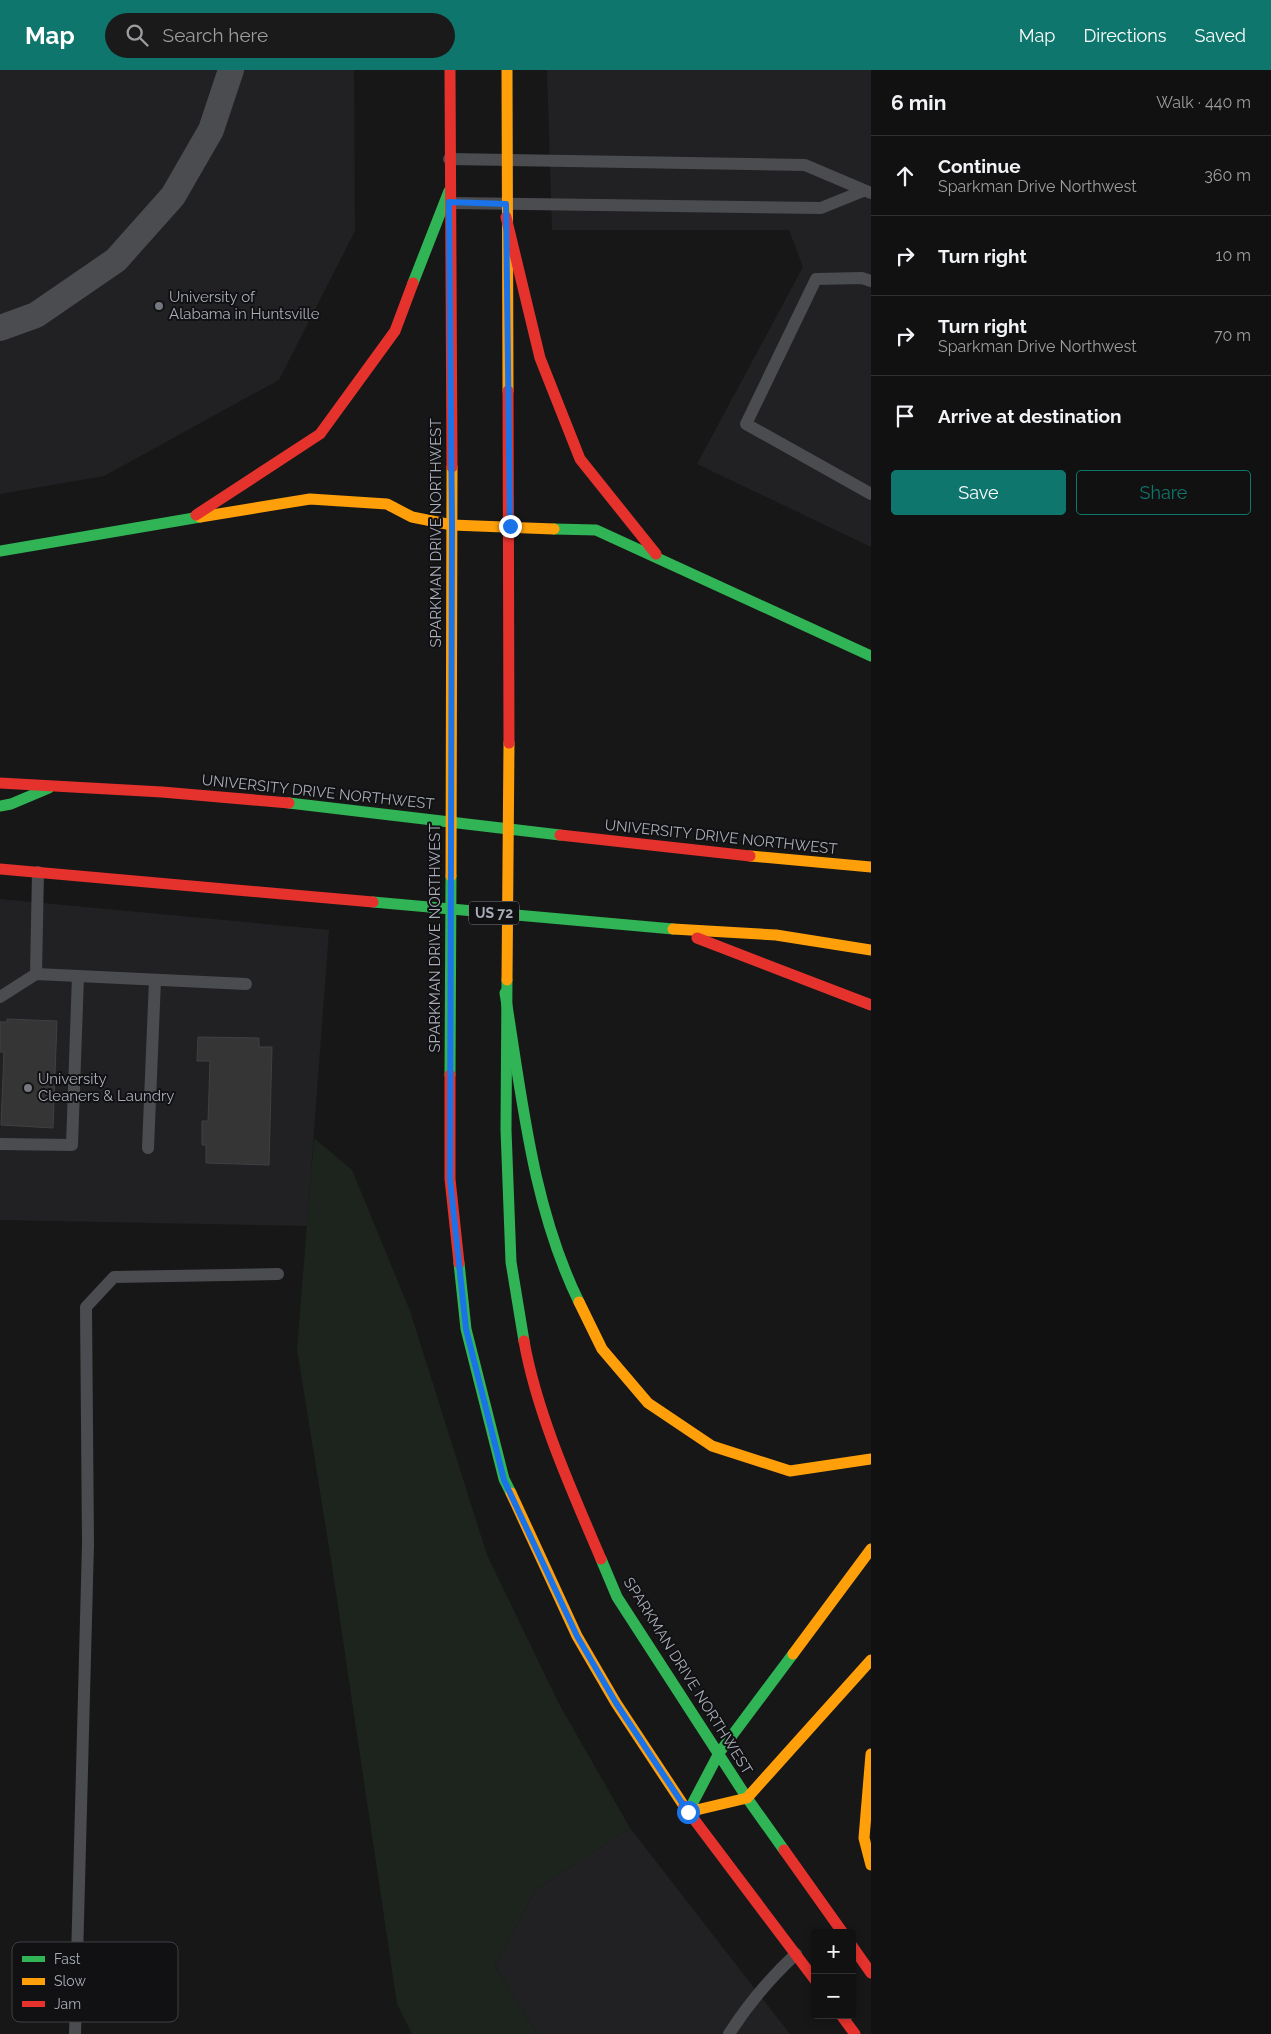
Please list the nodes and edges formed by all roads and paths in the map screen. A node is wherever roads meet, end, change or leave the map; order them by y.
1 (231, 70) edge
2 (450, 70) edge
3 (507, 70) edge
4 (449, 159) junction
5 (506, 160) junction
6 (867, 192) edge
7 (449, 197) junction
8 (506, 204) junction
9 (506, 217) junction
10 (871, 281) edge
11 (0, 328) edge
12 (871, 494) edge
13 (186, 521) junction
14 (452, 525) junction
15 (510, 526) junction
16 (0, 551) edge
17 (660, 559) junction
18 (871, 656) edge
19 (0, 783) edge
20 (57, 784) junction
21 (0, 806) edge
22 (871, 867) edge
23 (0, 869) edge
24 (38, 872) junction
25 (673, 929) junction
26 (871, 950) edge
27 (36, 974) junction
28 (78, 976) junction
29 (155, 980) junction
30 (246, 984) dead end
31 (505, 993) junction
32 (0, 997) edge
33 (871, 1005) edge
34 (0, 1144) edge
35 (148, 1148) dead end
36 (278, 1274) dead end
37 (871, 1459) edge
38 (871, 1549) edge
39 (871, 1660) edge
40 (719, 1753) junction
41 (871, 1754) edge
42 (748, 1798) junction
43 (688, 1812) junction
44 (871, 1865) edge
45 (840, 1929) edge
46 (77, 1942) edge
47 (856, 1951) edge
48 (796, 1954) junction
49 (871, 1972) edge
50 (811, 1975) edge
51 (844, 2019) edge
52 (729, 2034) edge
53 (855, 2034) edge

1 - 11 street
2 - 4 main road, SPARKMAN DRIVE NORTHWEST
3 - 5 main road, SPARKMAN DRIVE NORTHWEST
4 - 5 lane
4 - 7 main road, SPARKMAN DRIVE NORTHWEST
5 - 6 lane
5 - 8 main road, SPARKMAN DRIVE NORTHWEST
6 - 8 lane
7 - 8 lane
7 - 13 main road
7 - 14 main road, SPARKMAN DRIVE NORTHWEST
8 - 9 main road, SPARKMAN DRIVE NORTHWEST
9 - 15 main road, SPARKMAN DRIVE NORTHWEST
9 - 17 main road
10 - 12 lane
13 - 14 main road
13 - 16 main road
14 - 15 main road
14 - 43 main road, SPARKMAN DRIVE NORTHWEST
15 - 17 main road
15 - 31 main road, SPARKMAN DRIVE NORTHWEST
17 - 18 main road
19 - 20 main road, UNIVERSITY DRIVE NORTHWEST
20 - 21 main road
20 - 22 main road, UNIVERSITY DRIVE NORTHWEST
23 - 24 main road, US 72
24 - 25 main road, US 72
24 - 27 lane
25 - 26 main road, US 72
25 - 33 main road
27 - 28 lane
27 - 32 lane
28 - 29 lane
28 - 34 lane
29 - 30 lane
29 - 35 lane
31 - 37 main road
31 - 40 main road, SPARKMAN DRIVE NORTHWEST
36 - 46 lane
38 - 40 main road
39 - 42 main road
40 - 42 main road, SPARKMAN DRIVE NORTHWEST
40 - 43 main road
41 - 44 main road
42 - 43 main road
42 - 45 main road, SPARKMAN DRIVE NORTHWEST
43 - 48 main road, SPARKMAN DRIVE NORTHWEST
47 - 49 main road
48 - 50 main road, SPARKMAN DRIVE NORTHWEST
48 - 52 lane
51 - 53 main road

